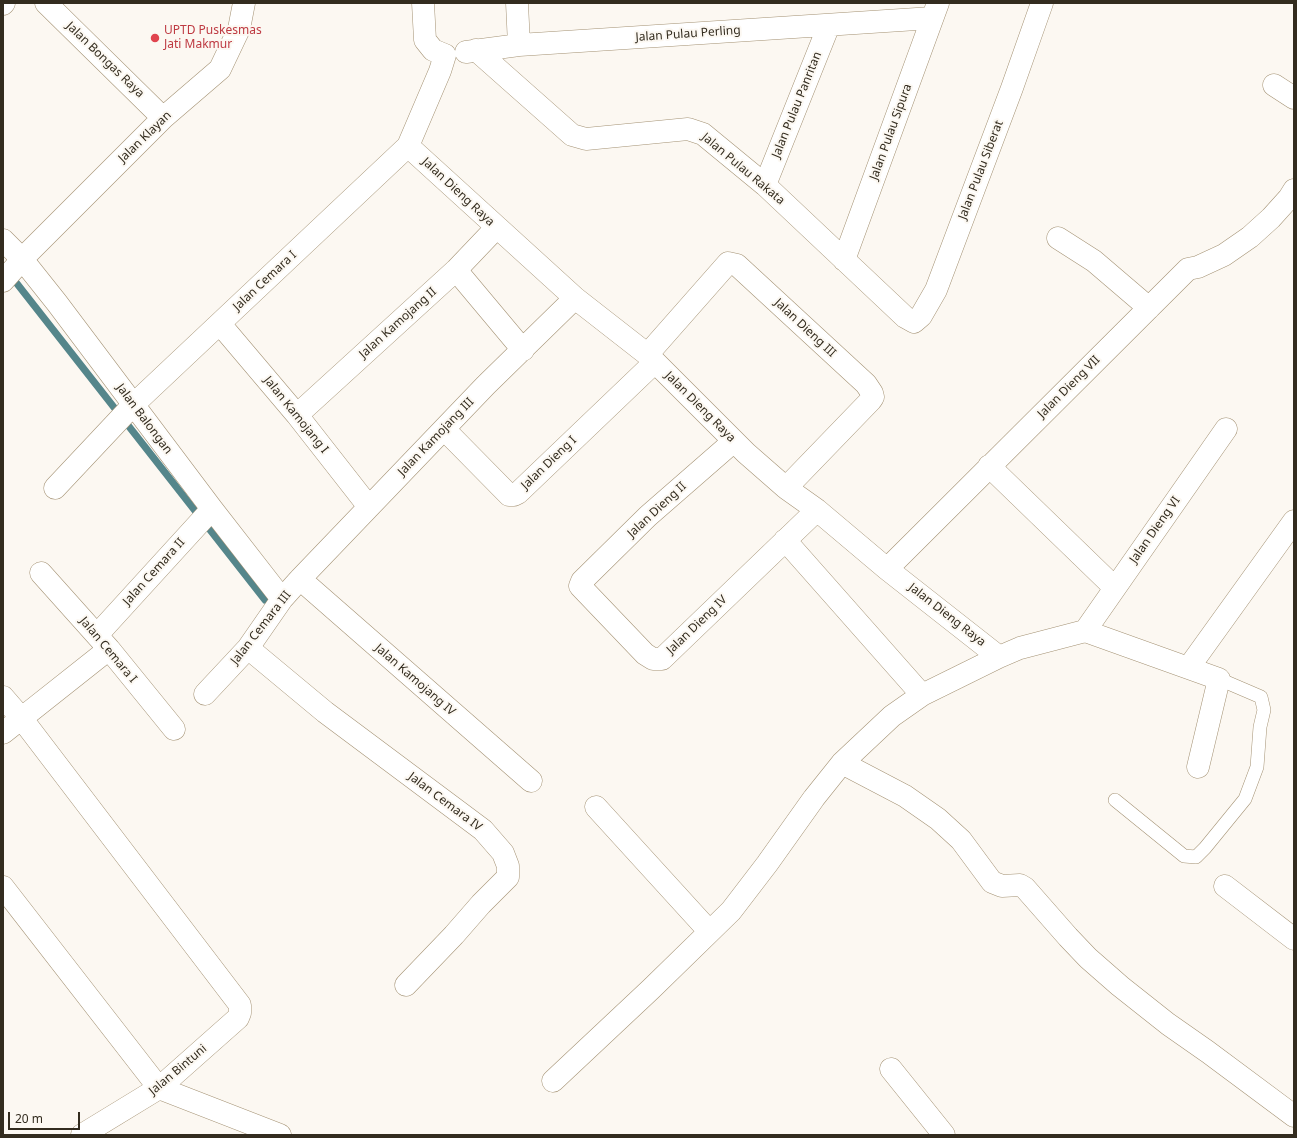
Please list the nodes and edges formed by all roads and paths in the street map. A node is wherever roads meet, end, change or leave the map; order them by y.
1 (46, 3) edge
2 (244, 3) edge
3 (423, 3) edge
4 (517, 3) edge
5 (1042, 3) edge
6 (935, 11) edge
7 (887, 12) edge
8 (829, 25) junction
9 (519, 45) junction
10 (476, 50) junction
11 (445, 55) junction
12 (1274, 85) dead end
13 (1294, 98) edge
14 (163, 118) junction
15 (408, 146) junction
16 (765, 185) junction
17 (1294, 190) edge
18 (496, 228) junction
19 (1058, 238) dead end
20 (3, 240) edge
21 (844, 260) junction
22 (456, 270) junction
23 (11, 272) edge
24 (575, 298) junction
25 (1149, 308) junction
26 (905, 316) joint
27 (220, 324) junction
28 (523, 350) junction
29 (651, 359) junction
30 (126, 413) junction
31 (297, 415) junction
32 (444, 429) junction
33 (1226, 429) dead end
34 (734, 441) junction
35 (990, 466) junction
36 (55, 488) dead end
37 (786, 488) junction
38 (369, 507) junction
39 (817, 510) junction
40 (205, 516) junction
41 (1294, 521) edge
42 (784, 540) junction
43 (888, 569) junction
44 (41, 573) dead end
45 (300, 579) junction
46 (582, 581) joint
47 (1114, 587) junction
48 (282, 599) junction
49 (1085, 631) junction
50 (103, 642) junction
51 (248, 648) junction
52 (999, 657) junction
53 (1189, 667) junction
54 (1219, 679) junction
55 (205, 694) dead end
56 (922, 695) junction
57 (3, 697) edge
58 (22, 719) junction
59 (174, 729) dead end
60 (3, 733) edge
61 (842, 763) junction
62 (1198, 767) dead end
63 (531, 782) dead end
64 (1114, 800) dead end
65 (596, 807) dead end
66 (1225, 886) dead end
67 (3, 887) edge
68 (709, 931) junction
69 (1294, 939) edge
70 (406, 985) dead end
71 (891, 1069) dead end
72 (553, 1081) dead end
73 (159, 1088) junction
74 (1294, 1116) edge
75 (82, 1135) edge
76 (280, 1135) edge
77 (944, 1135) edge

1 - 14 street, Jalan Bongas Raya
2 - 14 street, Jalan Klayan
3 - 11 street
4 - 9 street
5 - 26 street, Jalan Pulau Siberat
6 - 7 street, Jalan Pulau Perling
6 - 21 street, Jalan Pulau Sipura
7 - 8 street, Jalan Pulau Perling
8 - 9 street, Jalan Pulau Perling
8 - 16 street, Jalan Pulau Panritan
9 - 10 street, Jalan Pulau Perling
10 - 11 street, Jalan Pulau Perling
10 - 16 street, Jalan Pulau Rakata
11 - 15 street, Jalan Cemara I
12 - 13 street
14 - 23 street, Jalan Klayan
15 - 18 street, Jalan Dieng Raya
15 - 27 street, Jalan Cemara I
16 - 21 street, Jalan Pulau Rakata
17 - 25 street, Jalan Dieng VII
18 - 22 street, Jalan Kamojang II
18 - 24 street, Jalan Dieng Raya
19 - 25 street
20 - 23 street, Jalan Balongan
21 - 26 street, Jalan Pulau Rakata
22 - 28 street
22 - 31 street, Jalan Kamojang II
23 - 30 street, Jalan Balongan
24 - 28 street, Jalan Kamojang III
24 - 29 street, Jalan Dieng Raya
25 - 35 street, Jalan Dieng VII
27 - 30 street, Jalan Cemara I
27 - 31 street, Jalan Kamojang I
28 - 32 street, Jalan Kamojang III
29 - 32 street, Jalan Dieng I
29 - 34 street, Jalan Dieng Raya
29 - 37 street, Jalan Dieng III
30 - 36 street, Jalan Cemara I
30 - 40 street, Jalan Balongan
31 - 38 street, Jalan Kamojang I
32 - 38 street, Jalan Kamojang III
33 - 47 street, Jalan Dieng VI
34 - 37 street, Jalan Dieng Raya
34 - 46 street, Jalan Dieng II
35 - 43 street, Jalan Dieng VII
35 - 47 street
37 - 39 street, Jalan Dieng Raya
38 - 45 street, Jalan Kamojang III
39 - 42 street, Jalan Dieng IV
39 - 43 street, Jalan Dieng Raya
40 - 48 street, Jalan Balongan
40 - 50 street, Jalan Cemara II
41 - 53 street
42 - 46 street, Jalan Dieng IV
42 - 56 street
43 - 52 street, Jalan Dieng Raya
44 - 50 street, Jalan Cemara I
45 - 48 street, Jalan Cemara III
45 - 63 street, Jalan Kamojang IV
47 - 49 street, Jalan Dieng VI
48 - 51 street, Jalan Cemara III
49 - 52 street
49 - 53 street
50 - 58 street, Jalan Cemara II
50 - 59 street, Jalan Cemara I
51 - 55 street, Jalan Cemara III
51 - 70 street, Jalan Cemara IV
52 - 56 street
53 - 54 street
54 - 62 street
54 - 64 lane
56 - 61 street
57 - 58 street
58 - 60 street, Jalan Cemara II
58 - 73 street, Jalan Bintuni
61 - 68 street
61 - 74 street
65 - 68 street
66 - 69 street
67 - 73 street
68 - 72 street
71 - 77 street
73 - 75 street, Jalan Bintuni
73 - 76 street

